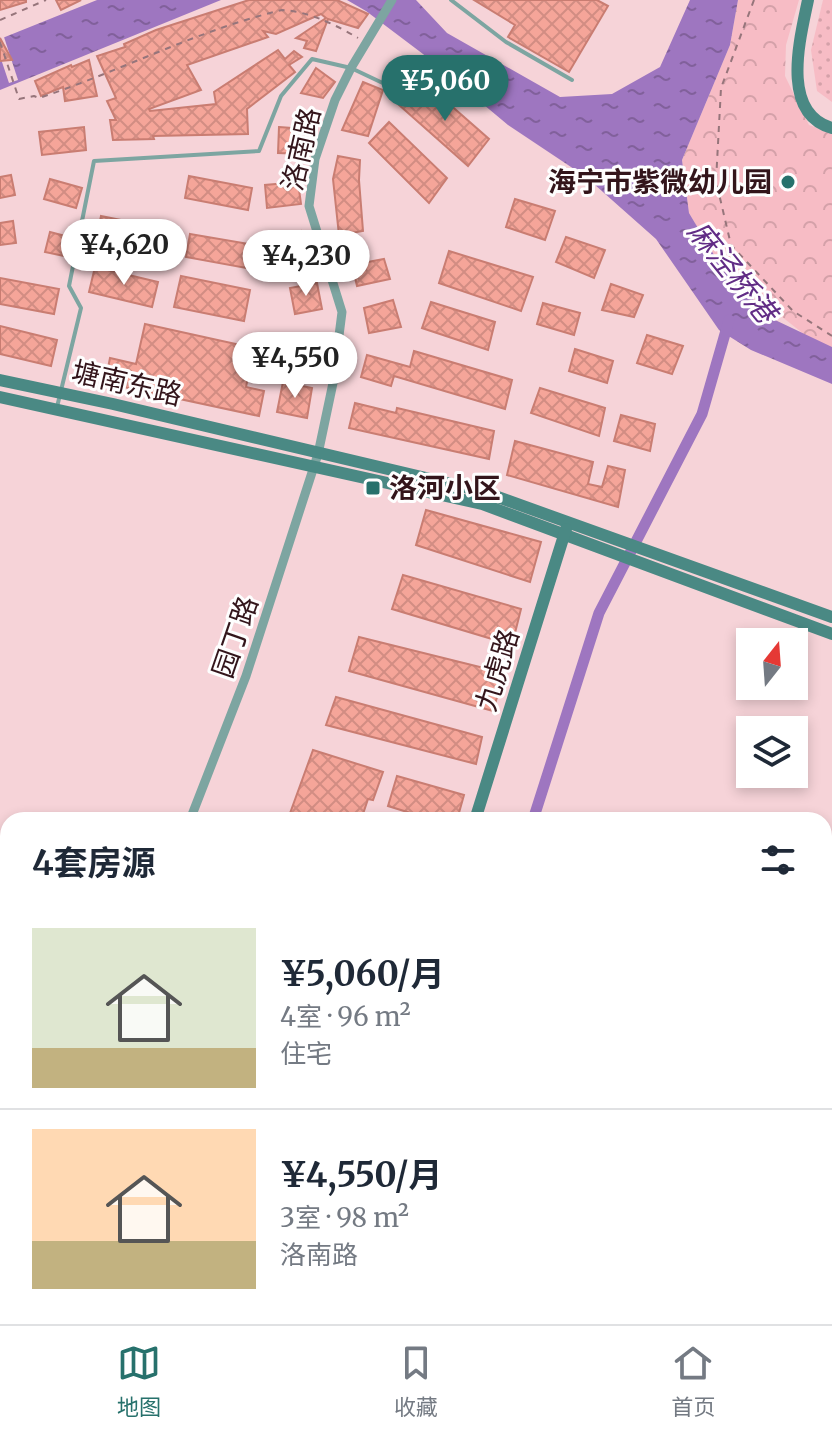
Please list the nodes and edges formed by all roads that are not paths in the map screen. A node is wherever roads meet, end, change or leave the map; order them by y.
1 (392, 0) edge
2 (451, 0) edge
3 (808, 0) edge
4 (351, 68) junction
5 (572, 80) dead end
6 (389, 86) dead end
7 (832, 128) edge
8 (0, 380) edge
9 (60, 393) junction
10 (0, 397) edge
11 (56, 409) junction
12 (316, 460) junction
13 (566, 529) junction
14 (608, 544) junction
15 (832, 617) edge
16 (832, 634) edge
17 (193, 812) edge
18 (478, 812) edge

1 - 4 street, 洛南路
2 - 5 lane
3 - 7 main road
4 - 6 lane
4 - 9 lane
4 - 12 street, 洛南路
8 - 9 main road, 塘南东路
9 - 11 lane
9 - 12 main road, 塘南东路
10 - 11 main road, 塘南东路
11 - 12 main road, 塘南东路
12 - 13 main road, 塘南东路
12 - 17 street, 园丁路
13 - 14 main road, 塘南东路
13 - 18 main road, 九虎路
14 - 15 main road
14 - 16 main road

